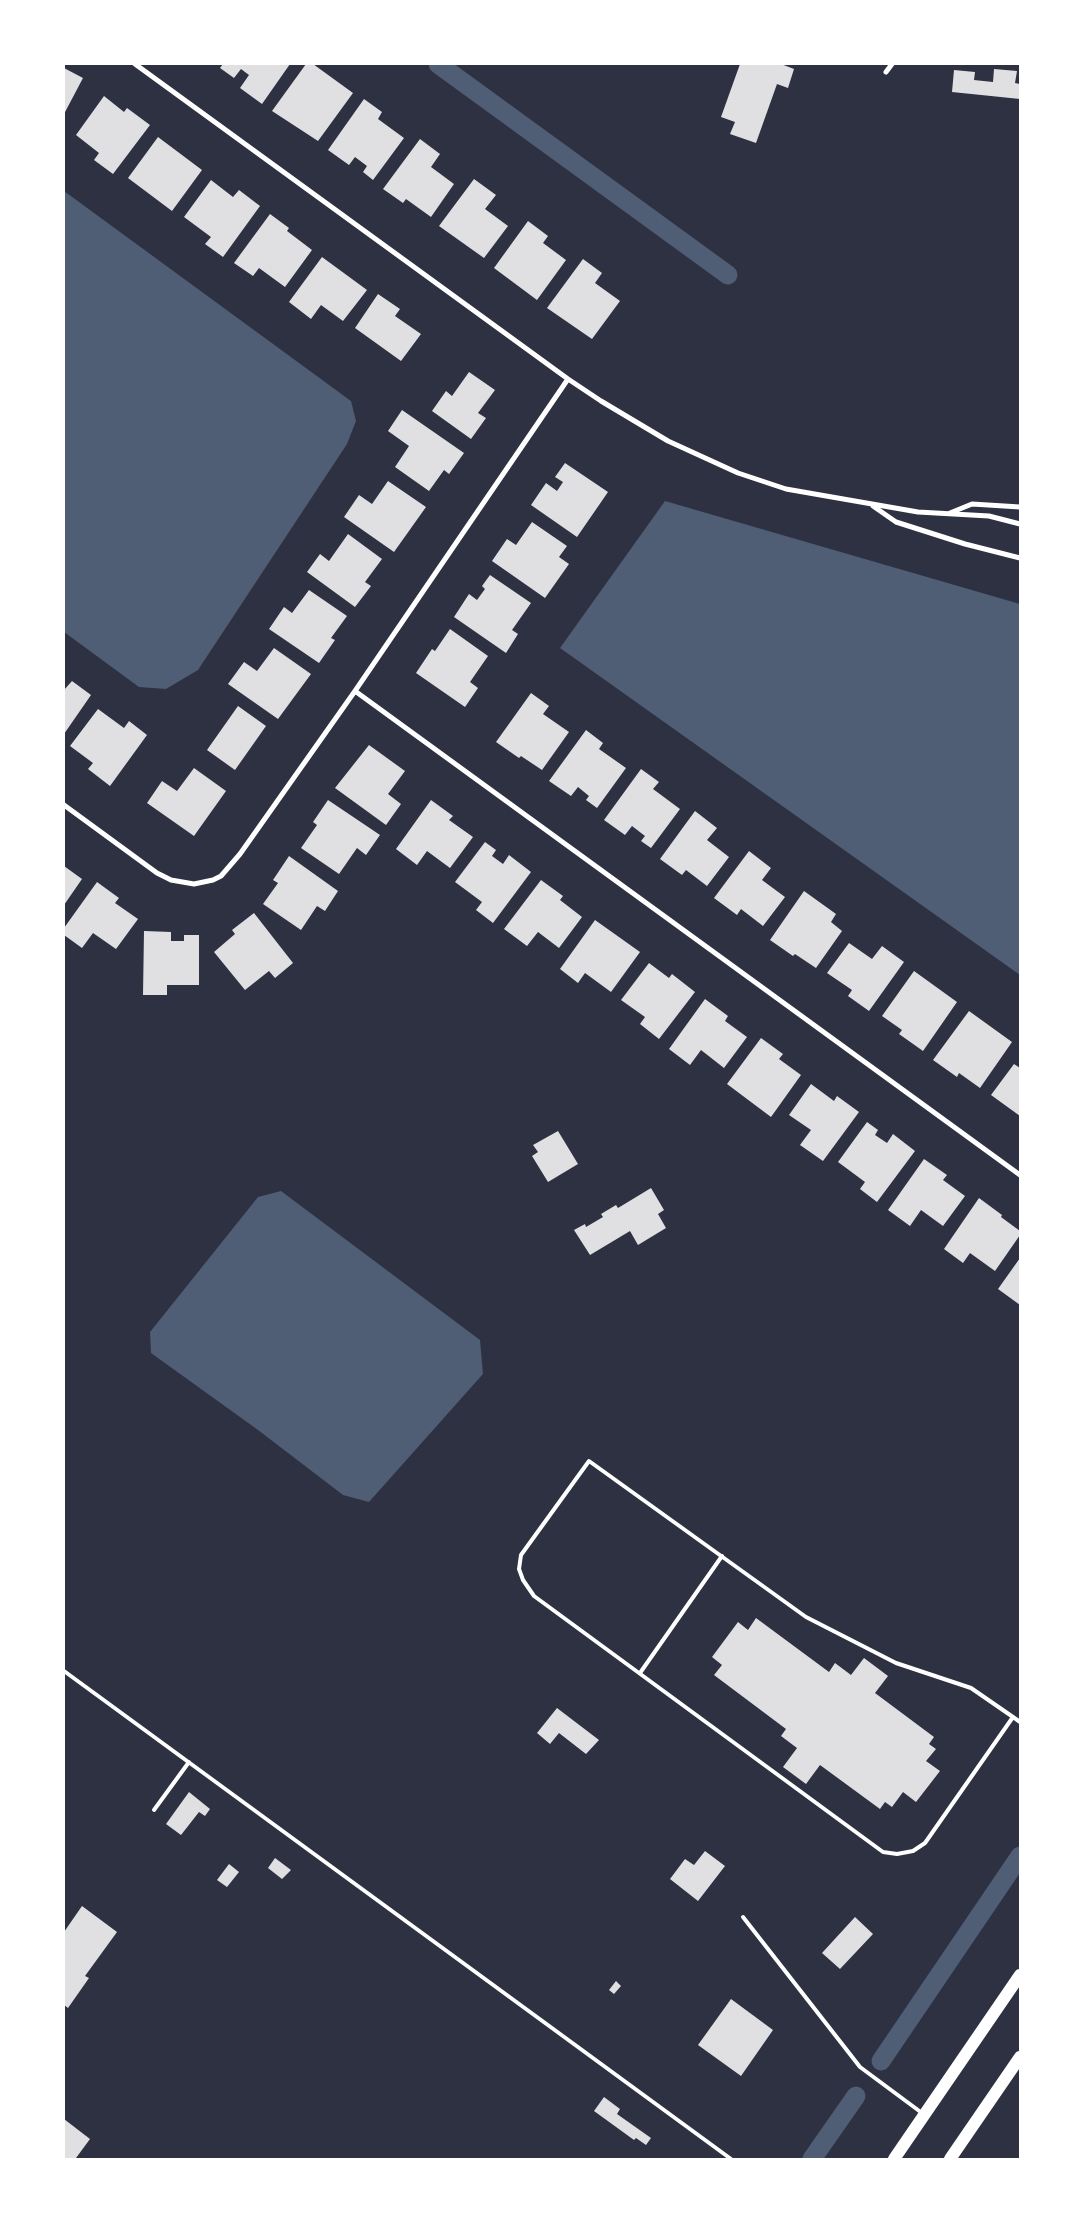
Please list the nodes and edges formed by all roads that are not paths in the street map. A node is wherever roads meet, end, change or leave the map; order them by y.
1 (135, 64) edge
2 (892, 64) edge
3 (886, 72) dead end
4 (568, 379) junction
5 (871, 504) junction
6 (1020, 507) edge
7 (947, 514) junction
8 (1020, 524) edge
9 (1020, 558) edge
10 (355, 691) junction
11 (64, 805) edge
12 (1020, 1176) edge
13 (722, 1556) junction
14 (64, 1671) edge
15 (640, 1674) junction
16 (1014, 1717) junction
17 (1020, 1722) edge
18 (189, 1762) junction
19 (154, 1810) dead end
20 (743, 1917) dead end
21 (1020, 1975) edge
22 (1020, 2057) edge
23 (924, 2115) junction
24 (731, 2159) edge
25 (894, 2159) edge
26 (950, 2159) edge

1 - 4 street
2 - 3 street
4 - 5 street
4 - 10 street
5 - 7 street
5 - 9 street
6 - 7 street
7 - 8 street
10 - 11 street
10 - 12 street
13 - 15 lane
13 - 15 lane
13 - 16 lane
14 - 18 lane
15 - 16 lane
16 - 17 lane
18 - 19 lane
18 - 24 lane
20 - 23 lane
21 - 23 highway
22 - 26 highway
23 - 25 highway

